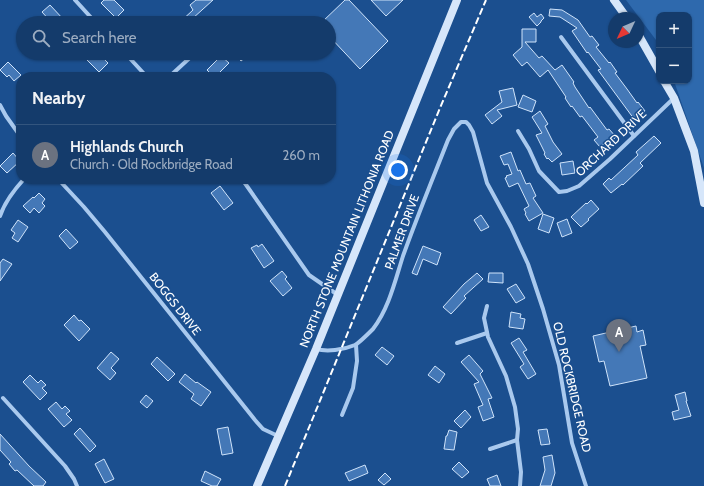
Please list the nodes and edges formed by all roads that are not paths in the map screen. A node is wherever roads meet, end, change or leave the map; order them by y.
1 (457, 0) edge
2 (614, 0) edge
3 (78, 1) edge
4 (623, 12) edge
5 (90, 16) edge
6 (561, 37) dead end
7 (644, 45) edge
8 (131, 60) edge
9 (187, 60) edge
10 (656, 66) edge
11 (142, 72) edge
12 (174, 72) edge
13 (666, 84) edge
14 (674, 98) junction
15 (0, 105) edge
16 (461, 122) joint
17 (16, 130) edge
18 (518, 131) dead end
19 (634, 136) junction
20 (20, 184) edge
21 (63, 184) edge
22 (245, 184) edge
23 (704, 203) edge
24 (0, 216) edge
25 (338, 295) junction
26 (487, 306) dead end
27 (487, 333) junction
28 (457, 343) dead end
29 (356, 344) junction
30 (316, 349) junction
31 (3, 398) dead end
32 (342, 414) dead end
33 (278, 436) junction
34 (517, 440) junction
35 (490, 449) dead end
36 (77, 486) edge
37 (257, 486) edge
38 (520, 486) edge
39 (586, 486) edge

1 - 25 main road, NORTH STONE MOUNTAIN LITHONIA ROAD
2 - 4 main road
3 - 5 street
6 - 19 street
7 - 10 main road
8 - 11 street
9 - 12 street
13 - 14 main road
14 - 19 street, ORCHARD DRIVE
14 - 23 main road
15 - 17 street
16 - 29 street, PALMER DRIVE
16 - 39 street, OLD ROCKBRIDGE ROAD
18 - 19 street, ORCHARD DRIVE
20 - 24 street
21 - 33 street, BOGGS DRIVE
22 - 25 street
25 - 30 main road, NORTH STONE MOUNTAIN LITHONIA ROAD
26 - 27 street
27 - 28 street
27 - 34 street
29 - 30 street, PALMER DRIVE
29 - 32 street
30 - 33 main road, NORTH STONE MOUNTAIN LITHONIA ROAD
31 - 36 street
33 - 37 main road, NORTH STONE MOUNTAIN LITHONIA ROAD
34 - 35 street
34 - 38 street

